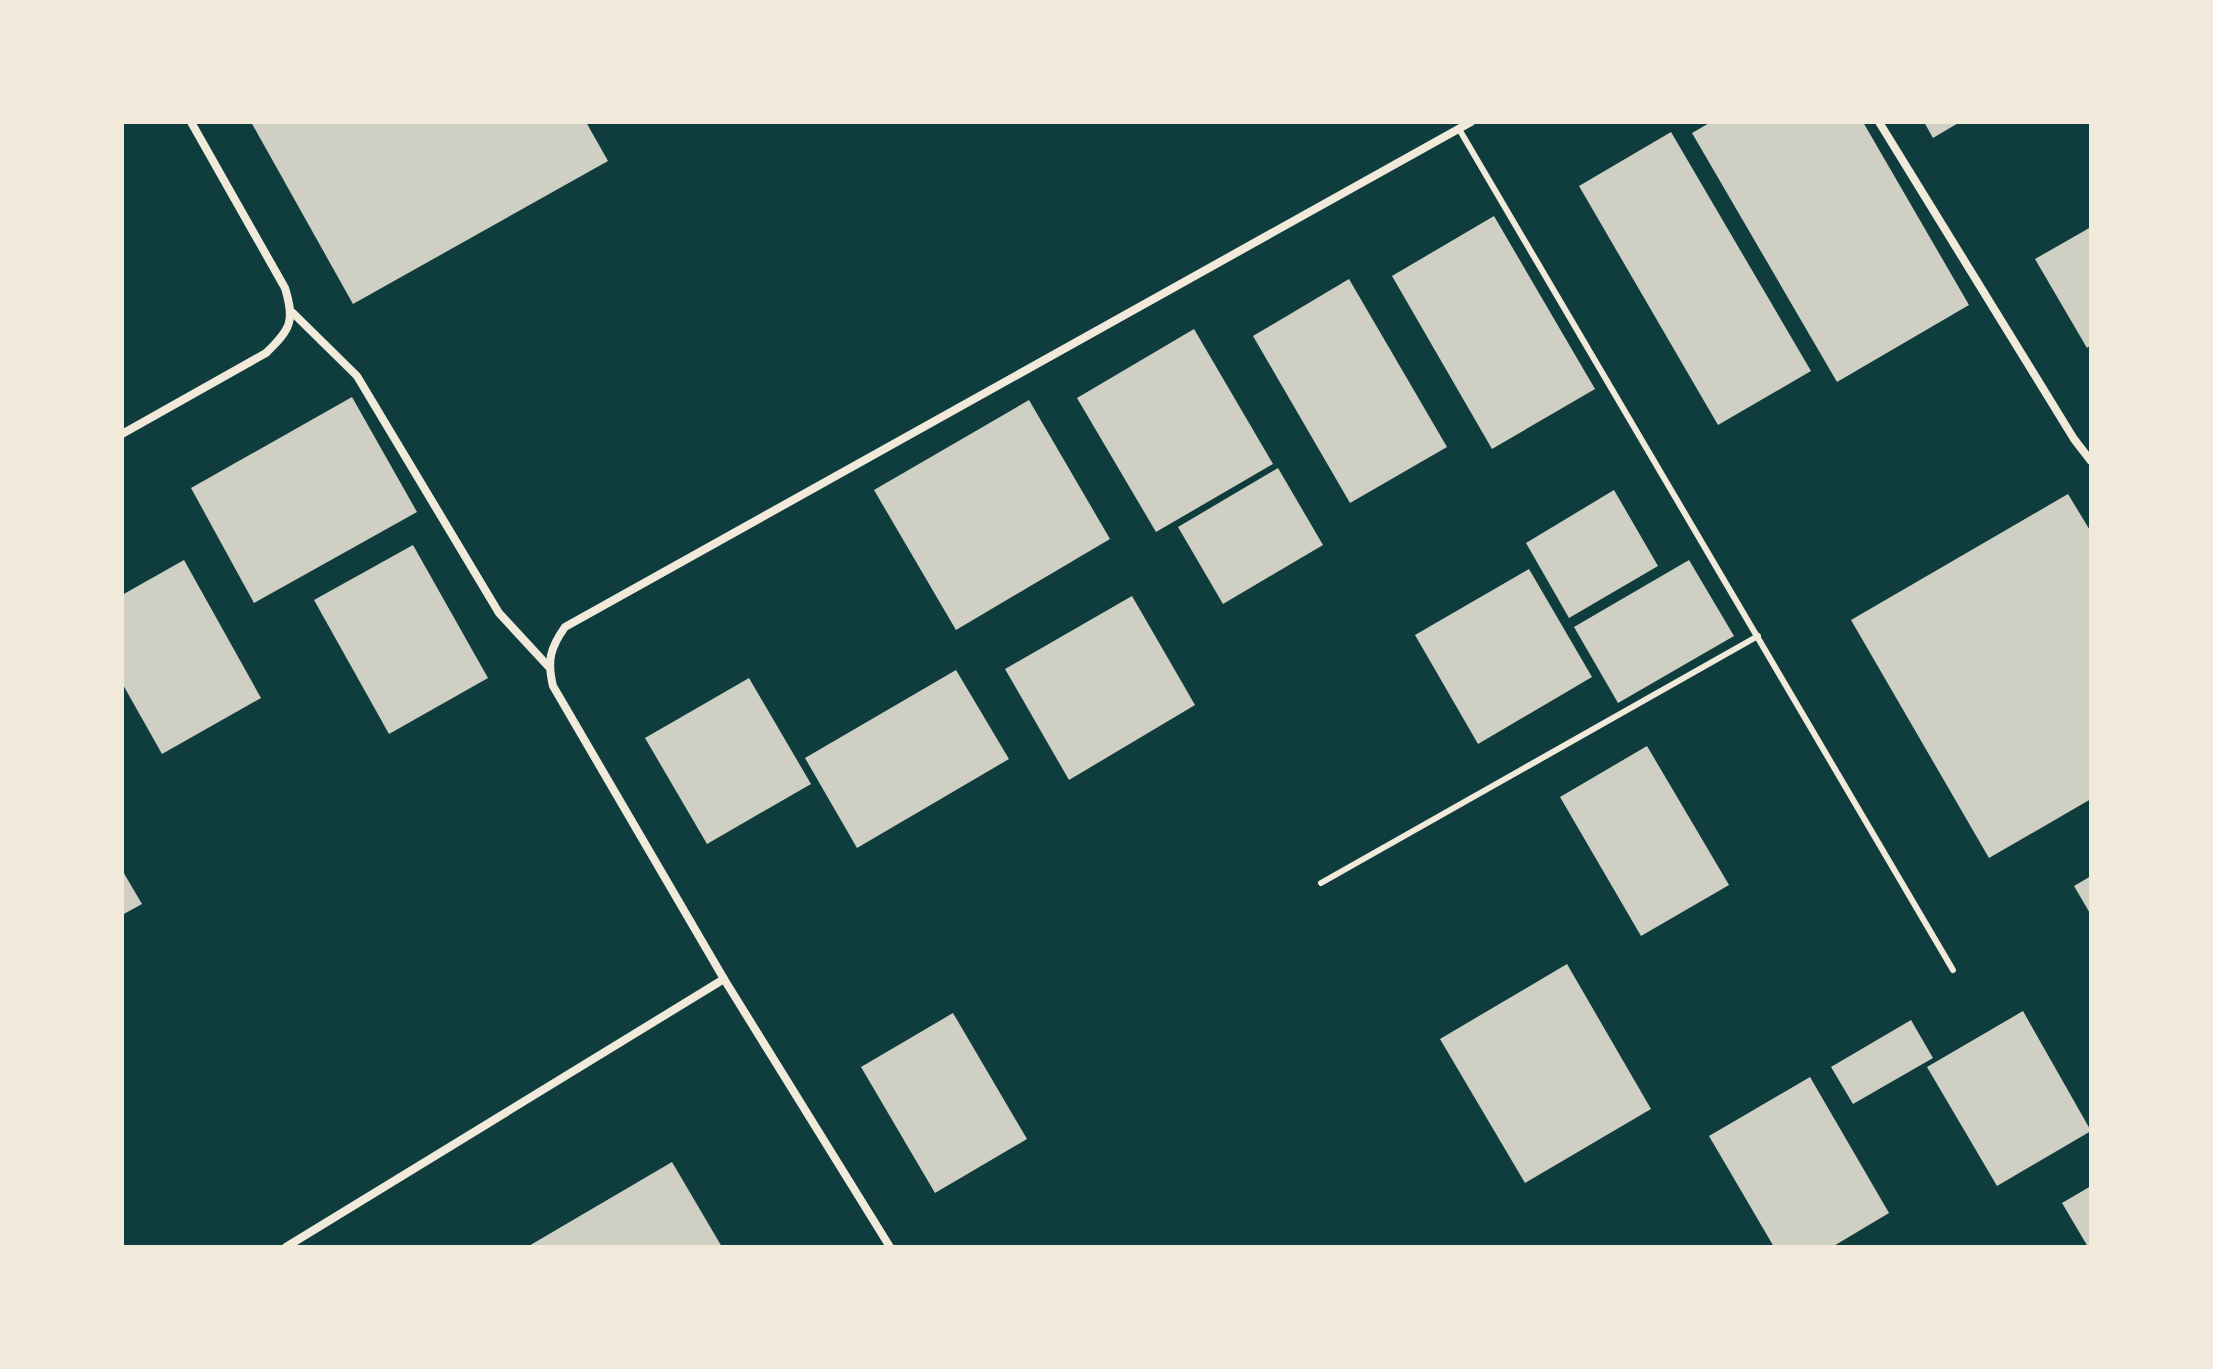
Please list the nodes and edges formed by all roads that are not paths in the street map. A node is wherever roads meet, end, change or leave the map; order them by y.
1 (191, 122) edge
2 (1471, 122) edge
3 (1879, 122) edge
4 (1458, 125) edge
5 (293, 313) junction
6 (122, 434) edge
7 (2086, 447) edge
8 (2091, 461) edge
9 (1758, 636) junction
10 (548, 666) junction
11 (1321, 883) dead end
12 (1953, 970) dead end
13 (724, 979) junction
14 (286, 1247) edge
15 (890, 1247) edge

1 - 5 street
2 - 4 street
3 - 7 street
4 - 9 lane
4 - 10 street
5 - 6 street
5 - 10 street
7 - 8 street
9 - 11 lane
9 - 12 lane
10 - 13 street
13 - 14 street
13 - 15 street

